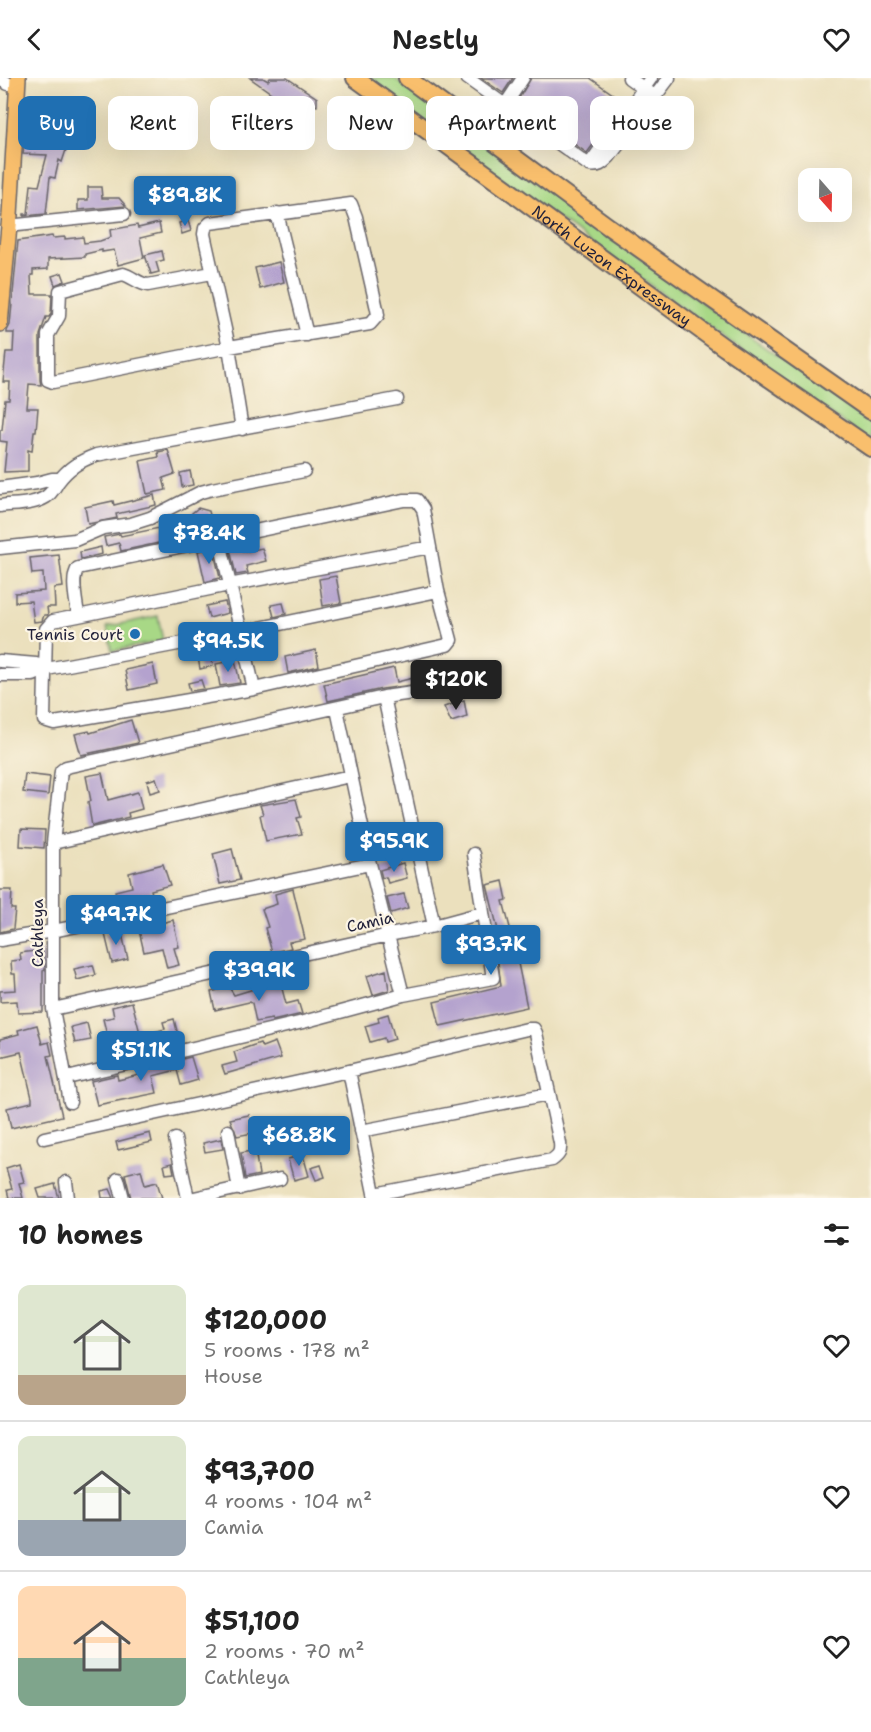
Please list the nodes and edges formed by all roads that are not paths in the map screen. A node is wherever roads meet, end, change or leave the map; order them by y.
1 (355, 78) edge
2 (407, 78) edge
3 (467, 78) edge
4 (524, 78) edge
5 (629, 78) edge
6 (669, 78) edge
7 (10, 81) edge
8 (647, 83) edge
9 (492, 96) edge
10 (511, 96) edge
11 (655, 96) edge
12 (657, 96) edge
13 (568, 150) edge
14 (613, 150) edge
15 (589, 165) junction
16 (277, 213) junction
17 (124, 214) dead end
18 (4, 227) edge
19 (212, 273) junction
20 (0, 324) edge
21 (307, 335) junction
22 (229, 347) junction
23 (398, 399) dead end
24 (871, 411) edge
25 (242, 429) junction
26 (871, 448) edge
27 (304, 471) dead end
28 (60, 479) junction
29 (15, 486) junction
30 (0, 488) edge
31 (18, 504) junction
32 (0, 506) edge
33 (219, 537) junction
34 (430, 547) junction
35 (0, 548) edge
36 (230, 585) junction
37 (438, 591) junction
38 (78, 616) junction
39 (241, 632) junction
40 (6, 662) edge
41 (46, 669) junction
42 (6, 675) edge
43 (254, 688) junction
44 (427, 691) dead end
45 (384, 697) junction
46 (337, 709) junction
47 (350, 776) junction
48 (53, 843) junction
49 (474, 854) dead end
50 (370, 864) junction
51 (482, 913) junction
52 (434, 926) junction
53 (53, 931) junction
54 (389, 934) junction
55 (0, 940) edge
56 (403, 995) junction
57 (53, 1009) junction
58 (349, 1071) junction
59 (67, 1078) junction
60 (549, 1094) junction
61 (70, 1102) dead end
62 (228, 1131) dead end
63 (362, 1131) junction
64 (44, 1138) dead end
65 (175, 1139) dead end
66 (118, 1179) dead end
67 (280, 1179) dead end
68 (66, 1182) dead end
69 (239, 1189) junction
70 (375, 1196) edge
71 (68, 1198) edge
72 (123, 1198) edge
73 (188, 1198) edge
74 (194, 1198) edge

1 - 26 highway, North Luzon Expressway
2 - 24 highway, North Luzon Expressway
3 - 9 street
4 - 10 street
5 - 8 street
6 - 12 street
7 - 18 main road
8 - 11 street
8 - 15 street
13 - 15 street
14 - 15 street
16 - 19 street
16 - 21 street
16 - 21 street
17 - 18 street
18 - 20 main road
19 - 22 street
19 - 22 street
21 - 22 street
22 - 25 street
23 - 25 street
25 - 28 street
27 - 35 street
28 - 29 street
28 - 31 street
29 - 30 street
29 - 31 street
31 - 32 street
33 - 34 street
33 - 36 street
33 - 38 street
34 - 36 street
34 - 37 street
36 - 38 street
36 - 39 street
37 - 39 street
37 - 43 street
38 - 41 street
39 - 41 street
39 - 43 street
40 - 41 street
40 - 42 street
41 - 42 street
41 - 43 street
44 - 45 street
45 - 46 street
45 - 52 street
46 - 47 street
46 - 48 street, Cathleya
47 - 48 street
47 - 50 street
48 - 53 street, Cathleya
49 - 51 street
50 - 53 street
50 - 54 street
51 - 52 street, Camia
51 - 56 street
52 - 54 street, Camia
53 - 55 street
53 - 57 street, Cathleya
54 - 56 street
54 - 57 street, Camia
56 - 59 street
57 - 59 street, Cathleya
58 - 60 street
58 - 63 street
58 - 64 street
59 - 61 street, Cathleya
60 - 63 street
60 - 70 street
62 - 69 street
63 - 70 street
65 - 73 street
66 - 72 street
67 - 69 street
68 - 71 street
69 - 74 street

